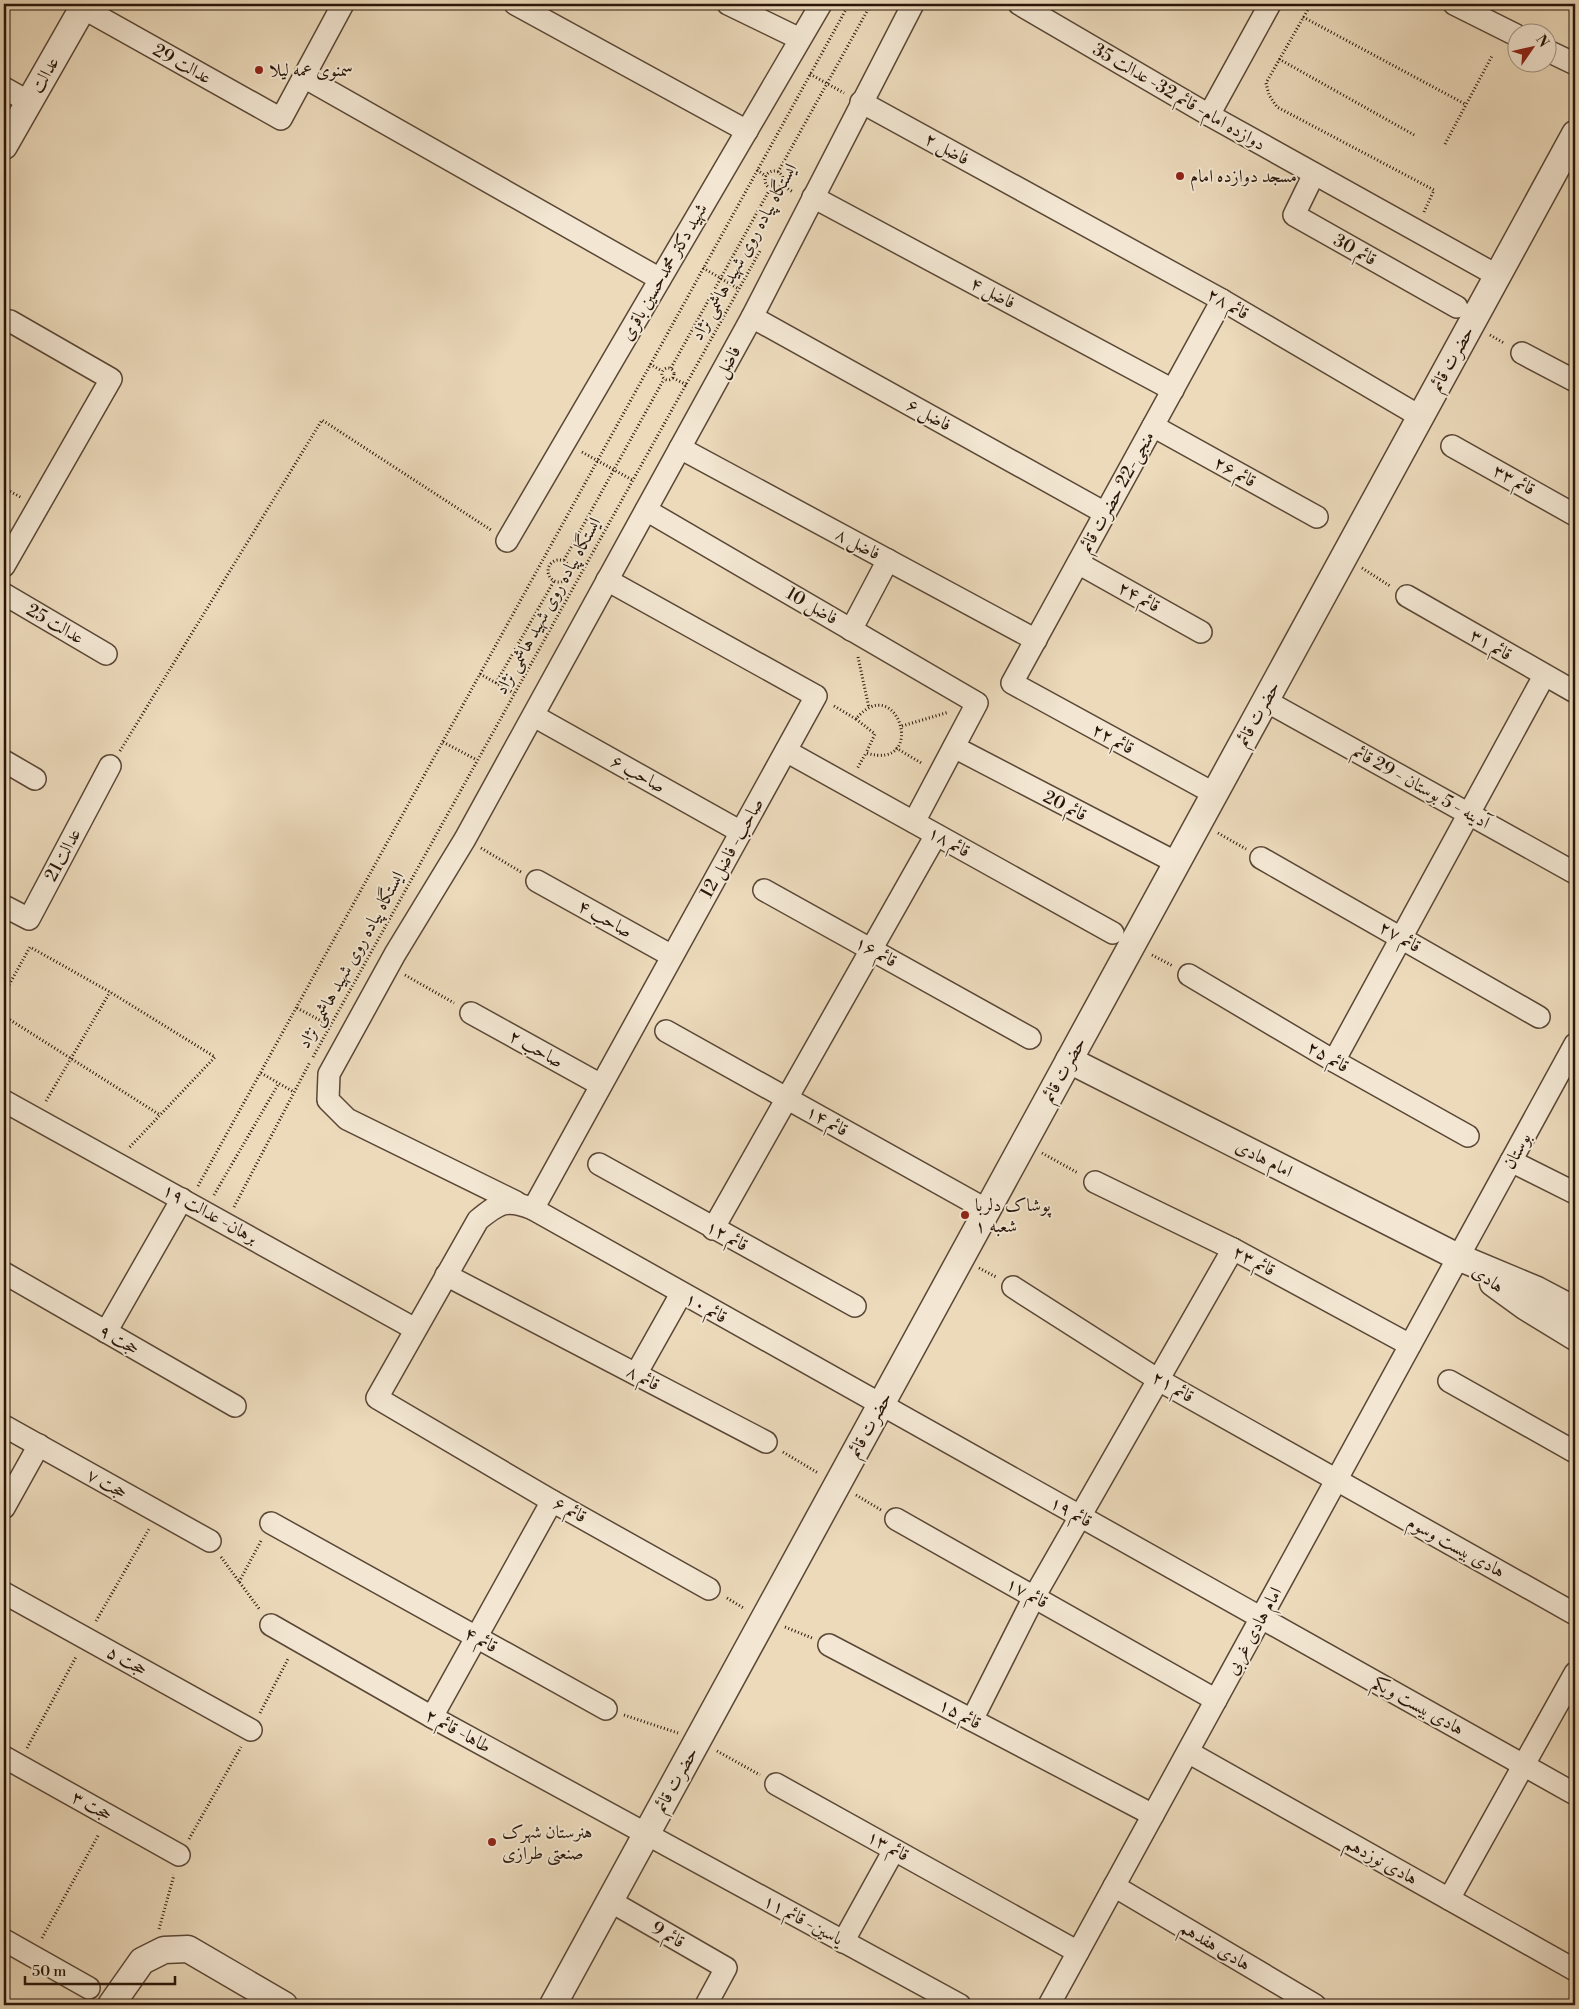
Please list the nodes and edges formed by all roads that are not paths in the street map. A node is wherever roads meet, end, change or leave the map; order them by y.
1 (343, 4) edge
2 (515, 4) edge
3 (728, 4) edge
4 (821, 4) edge
5 (913, 4) edge
6 (1019, 4) edge
7 (1270, 4) edge
8 (1454, 4) edge
9 (84, 6) edge
10 (1506, 30) edge
11 (800, 39) junction
12 (1556, 55) edge
13 (1575, 64) edge
14 (304, 77) junction
15 (4, 88) edge
16 (850, 99) junction
17 (29, 102) junction
18 (1208, 115) junction
19 (747, 131) junction
20 (1575, 134) edge
21 (4, 146) edge
22 (1314, 174) junction
23 (801, 191) junction
24 (1033, 196) joint
25 (1498, 276) junction
26 (660, 279) junction
27 (1222, 300) junction
28 (1464, 316) junction
29 (752, 318) junction
30 (10, 321) dead end
31 (1522, 353) road end
32 (1575, 381) edge
33 (1173, 390) junction
34 (1420, 417) junction
35 (1153, 426) junction
36 (1452, 446) dead end
37 (680, 448) junction
38 (646, 510) junction
39 (1105, 513) junction
40 (1575, 515) edge
41 (1317, 517) dead end
42 (507, 541) road end
43 (888, 560) junction
44 (1078, 563) junction
45 (4, 566) edge
46 (607, 580) junction
47 (4, 594) edge
48 (1407, 596) road end
49 (852, 630) junction
50 (1201, 632) dead end
51 (1036, 640) junction
52 (106, 654) dead end
53 (1544, 676) junction
54 (1012, 683) joint
55 (1575, 692) edge
56 (1266, 701) junction
57 (534, 716) junction
58 (954, 747) junction
59 (786, 751) junction
60 (4, 761) edge
61 (110, 766) road end
62 (34, 779) dead end
63 (1214, 794) junction
64 (1469, 814) junction
65 (914, 822) junction
66 (741, 832) junction
67 (936, 835) junction
68 (1261, 858) road end
69 (1177, 864) junction
70 (1575, 874) edge
71 (537, 881) road end
72 (764, 890) dead end
73 (4, 906) edge
74 (1123, 938) junction
75 (1402, 938) junction
76 (872, 950) junction
77 (672, 956) junction
78 (389, 966) joint
79 (1189, 975) road end
80 (472, 1013) road end
81 (1539, 1017) dead end
82 (666, 1031) dead end
83 (1030, 1038) dead end
84 (1575, 1044) edge
85 (1069, 1060) junction
86 (1334, 1061) junction
87 (601, 1085) junction
88 (787, 1098) junction
89 (7, 1110) edge
90 (1468, 1136) dead end
91 (1511, 1161) junction
92 (599, 1164) dead end
93 (1095, 1182) road end
94 (1575, 1193) edge
95 (192, 1205) junction
96 (525, 1205) junction
97 (987, 1210) junction
98 (713, 1228) junction
99 (1233, 1249) junction
100 (1458, 1257) junction
101 (4, 1273) edge
102 (446, 1275) junction
103 (1013, 1287) road end
104 (681, 1294) junction
105 (855, 1306) dead end
106 (1575, 1310) edge
107 (415, 1329) junction
108 (106, 1332) junction
109 (1575, 1337) edge
110 (1410, 1345) junction
111 (636, 1374) junction
112 (1157, 1379) junction
113 (1448, 1381) dead end
114 (235, 1406) dead end
115 (881, 1406) junction
116 (4, 1426) edge
117 (766, 1442) road end
118 (38, 1445) junction
119 (1575, 1452) edge
120 (1336, 1480) junction
121 (552, 1501) junction
122 (4, 1508) edge
123 (1079, 1516) junction
124 (896, 1519) road end
125 (271, 1523) road end
126 (210, 1541) road end
127 (709, 1589) road end
128 (4, 1592) edge
129 (1034, 1597) junction
130 (1575, 1614) edge
131 (1261, 1618) junction
132 (271, 1625) road end
133 (476, 1637) junction
134 (829, 1645) road end
135 (1575, 1673) edge
136 (1216, 1700) junction
137 (606, 1709) road end
138 (432, 1717) junction
139 (972, 1720) junction
140 (251, 1730) road end
141 (1188, 1752) junction
142 (4, 1757) edge
143 (1524, 1765) junction
144 (776, 1784) road end
145 (1575, 1794) edge
146 (1153, 1815) junction
147 (646, 1835) junction
148 (894, 1850) junction
149 (179, 1855) road end
150 (1114, 1886) junction
151 (1449, 1900) junction
152 (610, 1901) junction
153 (4, 1940) edge
154 (843, 1942) junction
155 (1078, 1952) junction
156 (1575, 1970) edge
157 (89, 1988) dead end
158 (111, 2005) edge
159 (284, 2005) edge
160 (553, 2005) edge
161 (706, 2005) edge
162 (960, 2005) edge
163 (1049, 2005) edge
164 (1315, 2005) edge

1 - 14 street
2 - 19 street
3 - 11 street
4 - 11 street, شهید دکتر محمدحسین باقری
5 - 16 street, فاضل
6 - 18 street, دوازده امام- قائم 32- عدالت 35
7 - 18 street
8 - 10 street
9 - 14 street, عدالت 29
9 - 17 street, عدالت
11 - 19 street, شهید دکتر محمدحسین باقری
12 - 13 street
14 - 26 street
15 - 17 street
16 - 23 street, فاضل
16 - 24 street, فاضل ۲
17 - 21 street, عدالت
18 - 22 street, دوازده امام- قائم 32- عدالت 35
19 - 26 street, شهید دکتر محمدحسین باقری
20 - 25 street, حضرت قائم
22 - 25 street, دوازده امام- قائم 32- عدالت 35
22 - 28 street, قائم 30
23 - 29 street, فاضل
23 - 33 street, فاضل ۴
24 - 27 street, قائم ۲۸
25 - 28 street, حضرت قائم
26 - 42 street, شهید دکتر محمدحسین باقری
27 - 33 street, منجی-22 حضرت قائم
27 - 34 street, قائم ۲۸
28 - 34 street, حضرت قائم
29 - 37 street, فاضل
29 - 39 street, فاضل ۶
30 - 45 street
31 - 32 street
33 - 35 street, منجی-22 حضرت قائم
34 - 56 street, حضرت قائم
35 - 39 street, منجی-22 حضرت قائم
35 - 41 street, قائم ۲۶
36 - 40 street, قائم ۳۳
37 - 38 street, فاضل
37 - 43 street, فاضل ۸
38 - 46 street, فاضل
38 - 49 street, فاضل 10
39 - 44 street, منجی-22 حضرت قائم
43 - 49 street
43 - 51 street, فاضل ۸
44 - 50 street, قائم ۲۴
44 - 51 street, منجی-22 حضرت قائم
46 - 57 street, فاضل
46 - 59 street, صاحب- فاضل 12
47 - 52 street, عدالت 25
48 - 53 street, قائم ۳۱
49 - 58 street, فاضل 10
51 - 54 street, منجی-22 حضرت قائم
53 - 55 street, قائم ۳۱
53 - 64 street
54 - 63 street, قائم ۲۲
56 - 63 street, حضرت قائم
56 - 64 street, آدینه - 5 بوستان - 29 قائم
57 - 66 street, صاحب ۶
57 - 78 street, فاضل
58 - 65 street
58 - 69 street, قائم 20
59 - 65 street, قائم ۱۸
59 - 66 street, صاحب- فاضل 12
60 - 62 street
61 - 73 street, 21عدالت
63 - 69 street, حضرت قائم
64 - 70 street, آدینه - 5 بوستان - 29 قائم
64 - 75 street
65 - 67 street, قائم ۱۸
66 - 77 street, صاحب- فاضل 12
67 - 74 street, قائم ۱۸
67 - 76 street
68 - 75 street, قائم ۲۷
69 - 74 street, حضرت قائم
71 - 77 street, صاحب ۴
72 - 76 street, قائم ۱۶
74 - 85 street, حضرت قائم
75 - 81 street, قائم ۲۷
75 - 86 street
76 - 83 street, قائم ۱۶
76 - 88 street
77 - 87 street, صاحب- فاضل 12
78 - 96 street, قائم ۱۰
79 - 86 street, قائم ۲۵
80 - 87 street, صاحب ۲
82 - 88 street, قائم ۱۴
84 - 91 street, بوستان
85 - 97 street, حضرت قائم
85 - 100 street, امام هادی
86 - 90 street, قائم ۲۵
87 - 96 street, صاحب- فاضل 12
88 - 97 street, قائم ۱۴
88 - 98 street
89 - 95 street, برهان- عدالت ۱۹
91 - 94 street
91 - 100 street, بوستان
92 - 98 street, قائم ۱۲
93 - 99 street, قائم ۲۳
95 - 107 street, برهان- عدالت ۱۹
95 - 108 street
96 - 102 street
96 - 104 street, قائم ۱۰
97 - 115 street, حضرت قائم
98 - 105 street, قائم ۱۲
99 - 110 street, قائم ۲۳
99 - 112 street
100 - 106 street, هادی
100 - 109 street, هادی
100 - 110 street, امام هادی غربی
101 - 108 street, حجت ۹
102 - 107 street
102 - 111 street, قائم ۸
103 - 112 street, قائم ۲۱
104 - 111 street
104 - 115 street, قائم ۱۰
107 - 121 street, قائم ۶
108 - 114 street, حجت ۹
110 - 120 street, امام هادی غربی
111 - 117 street, قائم ۸
112 - 120 street, قائم ۲۱
112 - 123 street
113 - 119 street
115 - 123 street, قائم ۱۹
115 - 147 street, حضرت قائم
116 - 118 street, حجت ۷
118 - 122 street
118 - 126 street, حجت ۷
120 - 130 street, هادی بیست وسوم
120 - 131 street, امام هادی غربی
121 - 127 street, قائم ۶
121 - 133 street
123 - 129 street
123 - 131 street, قائم ۱۹
124 - 129 street, قائم ۱۷
125 - 133 street, قائم ۴
128 - 140 street, حجت ۵
129 - 136 street, قائم ۱۷
129 - 139 street
131 - 136 street, امام هادی غربی
131 - 143 street, هادی بیست ویکم
132 - 138 street, طاها- قائم ۲
133 - 137 street, قائم ۴
133 - 138 street
134 - 139 street, قائم ۱۵
135 - 143 street
136 - 141 street, امام هادی غربی
138 - 147 street, طاها- قائم ۲
139 - 146 street, قائم ۱۵
141 - 146 street, امام هادی غربی
141 - 151 street, هادی نوزدهم
142 - 149 street, حجت ۳
143 - 145 street, هادی بیست ویکم
143 - 151 street
144 - 148 street, قائم ۱۳
146 - 150 street, امام هادی غربی
147 - 152 street, حضرت قائم
147 - 154 street, یاسین- قائم ۱۱
148 - 154 street
148 - 155 street, قائم ۱۳
150 - 155 street, امام هادی غربی
150 - 164 street, هادی هفدهم
151 - 156 street, هادی نوزدهم
152 - 160 street, حضرت قائم
152 - 161 street, قائم 9
153 - 157 street
154 - 162 street, یاسین- قائم ۱۱
155 - 163 street, امام هادی غربی
158 - 159 street

